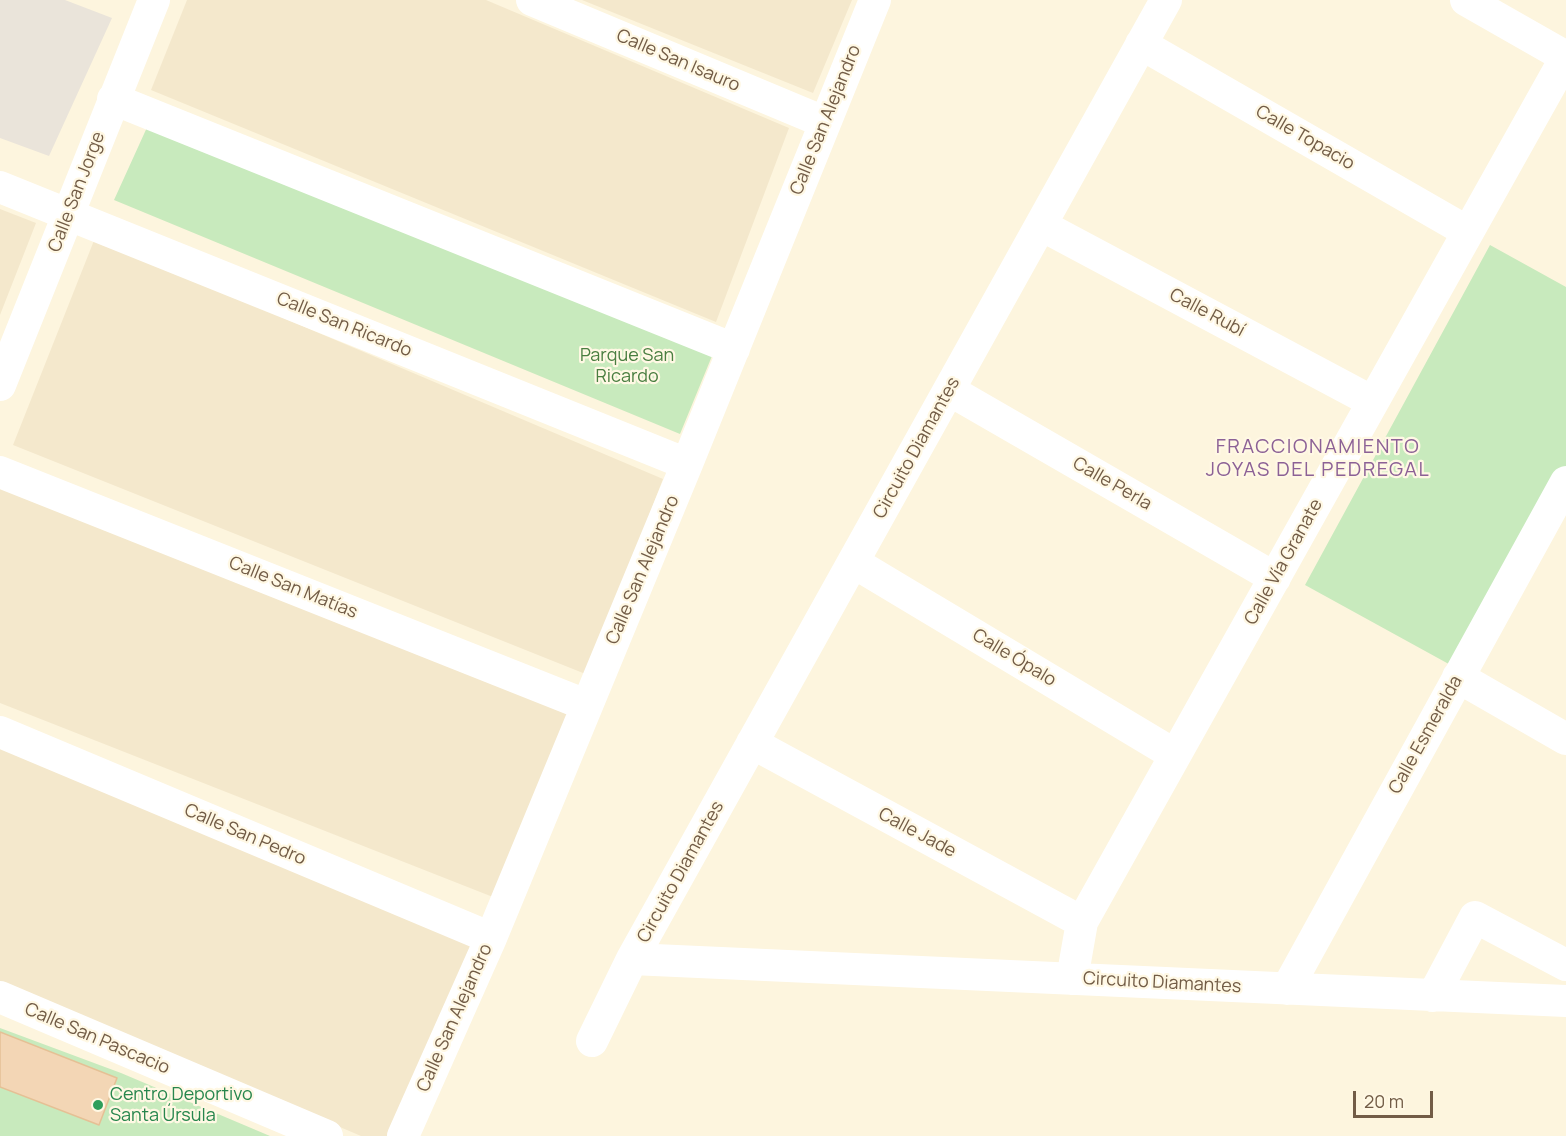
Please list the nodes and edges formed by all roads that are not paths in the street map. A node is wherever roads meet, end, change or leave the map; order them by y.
1 (154, 0) edge
2 (532, 0) edge
3 (875, 0) edge
4 (1166, 0) edge
5 (1466, 0) edge
6 (1141, 45) junction
7 (1566, 57) edge
8 (113, 99) junction
9 (824, 122) junction
10 (0, 187) edge
11 (69, 214) junction
12 (1041, 225) junction
13 (1468, 232) junction
14 (734, 349) junction
15 (0, 385) edge
16 (949, 390) junction
17 (1373, 402) junction
18 (687, 464) junction
19 (0, 472) edge
20 (1561, 502) edge
21 (853, 562) junction
22 (1275, 578) junction
23 (1458, 677) junction
24 (586, 705) junction
25 (0, 732) edge
26 (1566, 739) edge
27 (752, 743) junction
28 (1175, 755) junction
29 (1082, 922) junction
30 (491, 938) junction
31 (632, 959) junction
32 (1566, 965) edge
33 (1072, 979) junction
34 (1287, 989) junction
35 (1433, 996) junction
36 (0, 997) edge
37 (1566, 1001) edge
38 (592, 1041) dead end
39 (327, 1136) edge
40 (403, 1136) edge

1 - 8 street, Calle San Jorge
2 - 9 street, Calle San Isauro
3 - 9 street, Calle San Alejandro
4 - 6 street, Circuito Diamantes
5 - 7 street
6 - 12 street, Circuito Diamantes
6 - 13 street, Calle Topacio
7 - 13 street, Calle Vía Granate
8 - 11 street, Calle San Jorge
8 - 14 street
9 - 14 street, Calle San Alejandro
10 - 11 street, Calle San Ricardo
11 - 15 street, Calle San Jorge
11 - 18 street, Calle San Ricardo
12 - 16 street, Circuito Diamantes
12 - 17 street, Calle Rubí
13 - 17 street, Calle Vía Granate
14 - 18 street, Calle San Alejandro
16 - 21 street, Circuito Diamantes
16 - 22 street, Calle Perla
17 - 22 street, Calle Vía Granate
18 - 24 street, Calle San Alejandro
19 - 24 street, Calle San Matías
20 - 23 street, Calle Esmeralda
21 - 27 street, Circuito Diamantes
21 - 28 street, Calle Ópalo
22 - 28 street, Calle Vía Granate
23 - 26 street
23 - 34 street, Calle Esmeralda
24 - 30 street, Calle San Alejandro
25 - 30 street, Calle San Pedro
27 - 29 street, Calle Jade
27 - 31 street, Circuito Diamantes
28 - 29 street, Calle Vía Granate
29 - 33 street, Calle Vía Granate
30 - 40 street, Calle San Alejandro
31 - 33 street, Circuito Diamantes
31 - 38 street
32 - 35 street
33 - 34 street, Circuito Diamantes
34 - 35 street, Circuito Diamantes
35 - 37 street, Circuito Diamantes
36 - 39 street, Calle San Pascacio

